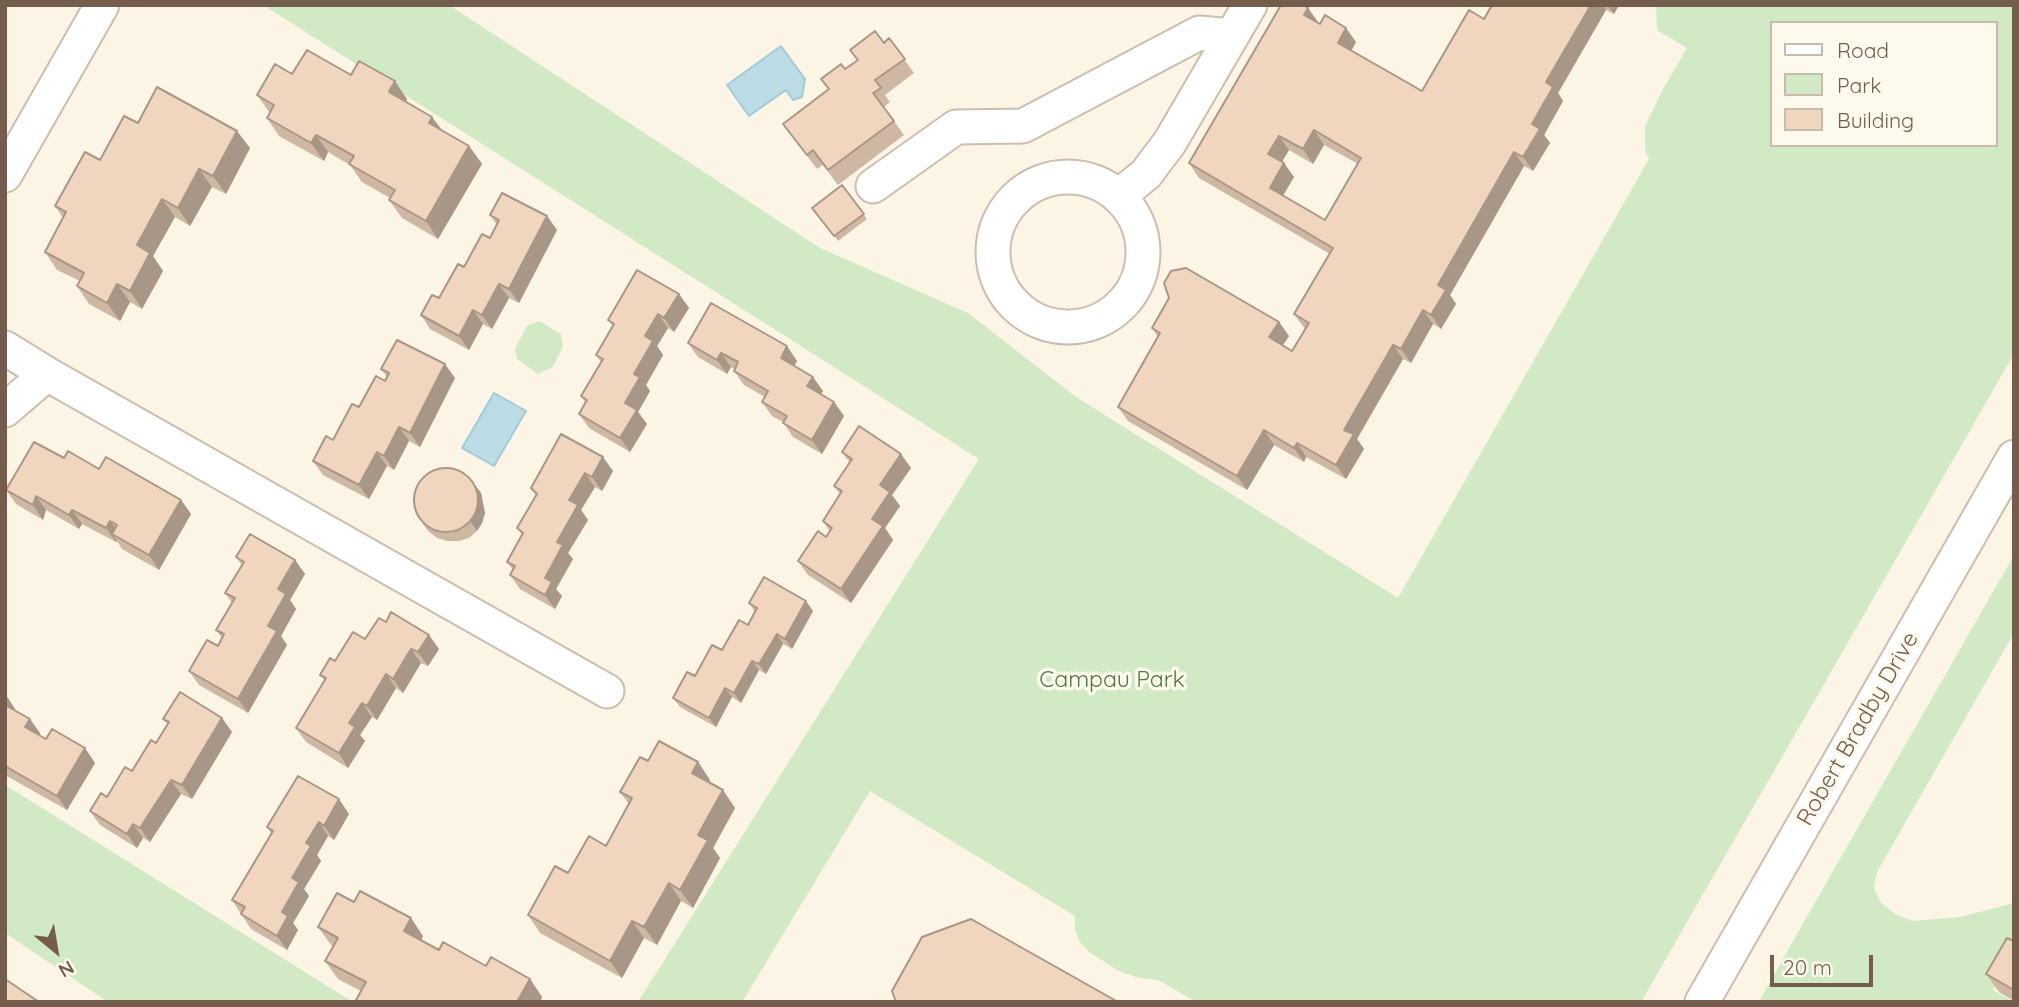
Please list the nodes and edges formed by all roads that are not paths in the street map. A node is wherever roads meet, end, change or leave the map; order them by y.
1 (102, 5) edge
2 (1250, 5) edge
3 (1232, 36) junction
4 (5, 175) edge
5 (873, 186) dead end
6 (1119, 196) junction
7 (5, 348) edge
8 (47, 374) junction
9 (5, 410) edge
10 (2014, 457) edge
11 (607, 691) dead end
12 (1702, 1002) edge

1 - 4 street
2 - 3 street
3 - 5 street
3 - 6 street
6 - 6 street
7 - 8 street
8 - 9 street
8 - 11 street
10 - 12 street, Robert Bradby Drive

